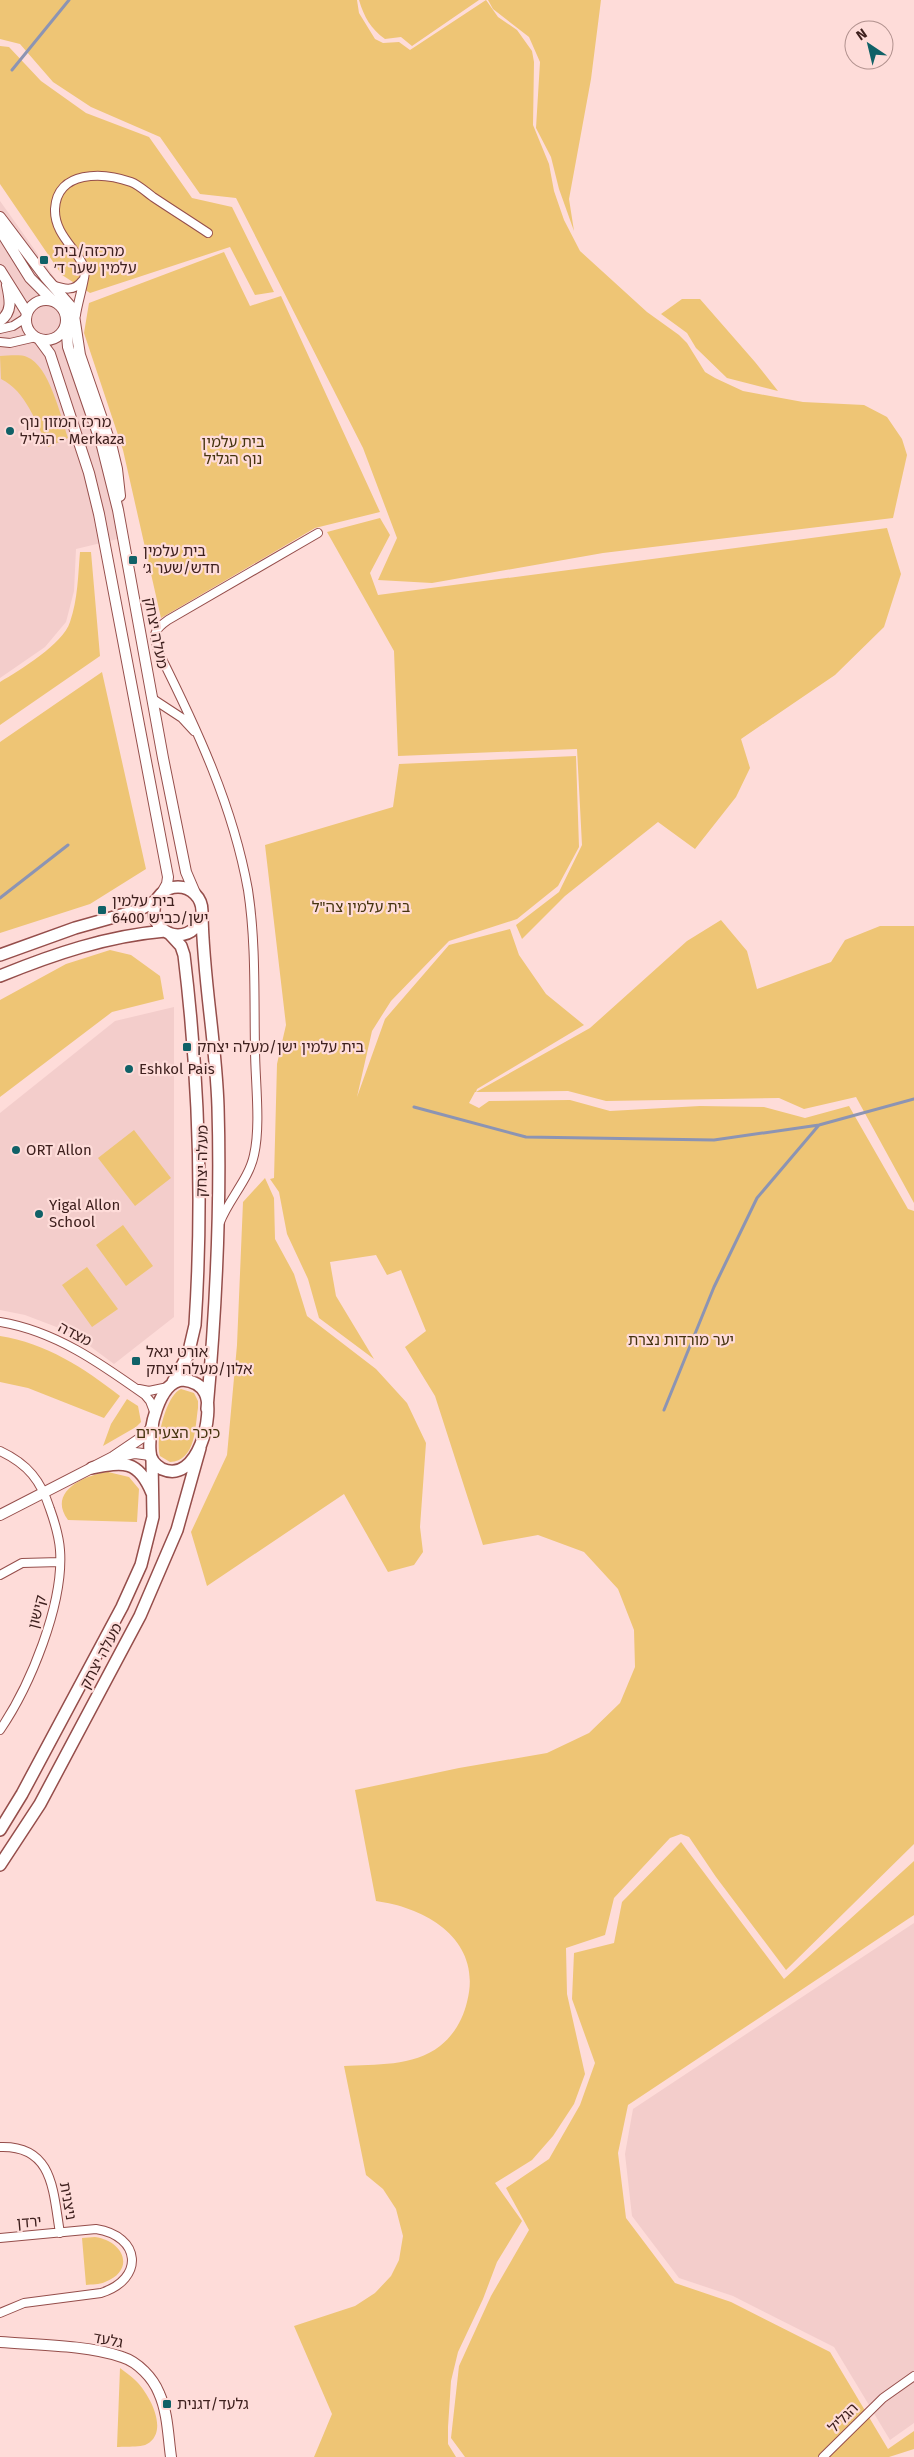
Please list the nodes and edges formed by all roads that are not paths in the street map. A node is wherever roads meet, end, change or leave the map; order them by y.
1 (0, 217) edge
2 (0, 230) edge
3 (208, 233) dead end
4 (2, 273) edge
5 (83, 279) junction
6 (51, 284) junction
7 (53, 301) junction
8 (27, 315) junction
9 (71, 320) junction
10 (0, 321) edge
11 (0, 329) edge
12 (38, 338) junction
13 (0, 342) edge
14 (318, 533) dead end
15 (153, 699) junction
16 (199, 736) junction
17 (195, 893) junction
18 (159, 897) junction
19 (202, 914) junction
20 (167, 932) junction
21 (0, 955) edge
22 (0, 976) edge
23 (217, 1230) junction
24 (0, 1322) edge
25 (170, 1384) junction
26 (130, 1385) junction
27 (207, 1409) junction
28 (154, 1421) junction
29 (200, 1448) junction
30 (0, 1451) edge
31 (151, 1458) junction
32 (105, 1461) junction
33 (92, 1468) junction
34 (45, 1492) junction
35 (154, 1498) junction
36 (0, 1515) edge
37 (60, 1562) junction
38 (0, 1575) edge
39 (0, 1730) edge
40 (0, 1830) edge
41 (0, 1866) edge
42 (0, 2147) edge
43 (60, 2232) junction
44 (0, 2238) edge
45 (0, 2314) edge
46 (0, 2342) edge
47 (914, 2376) edge
48 (171, 2457) edge
49 (823, 2457) edge

1 - 6 street
2 - 7 street
3 - 5 street
4 - 8 street
4 - 10 street
5 - 6 street
5 - 9 street
6 - 9 street
7 - 8 street
7 - 9 street
8 - 11 street
8 - 12 street
9 - 12 street
9 - 15 street, מעלה יצחק
12 - 13 street
12 - 18 street
14 - 16 street
15 - 16 street
15 - 17 street, מעלה יצחק
16 - 23 street
17 - 18 main road
17 - 19 main road
18 - 20 main road
18 - 21 main road
19 - 20 main road
19 - 23 main road, מעלה יצחק
20 - 22 main road
20 - 25 main road, מעלה יצחק
23 - 27 main road, מעלה יצחק
24 - 26 street, מצדה
25 - 26 street, מצדה
25 - 27 main road
25 - 28 main road, מעלה יצחק
26 - 28 street, מצדה
27 - 29 main road, מעלה יצחק
28 - 31 main road, מעלה יצחק
28 - 32 street
29 - 31 main road
29 - 41 main road, מעלה יצחק
30 - 34 street, קישון
31 - 32 street
31 - 35 main road, מעלה יצחק
32 - 33 street
33 - 34 street
33 - 35 main road
34 - 36 street
34 - 37 street, קישון
35 - 40 main road, מעלה יצחק
37 - 38 street
37 - 39 street, קישון
42 - 43 street, ניצנית
43 - 44 street, ירדן
43 - 45 street, ירדן
46 - 48 street, גלעד
47 - 49 street, הגליל

